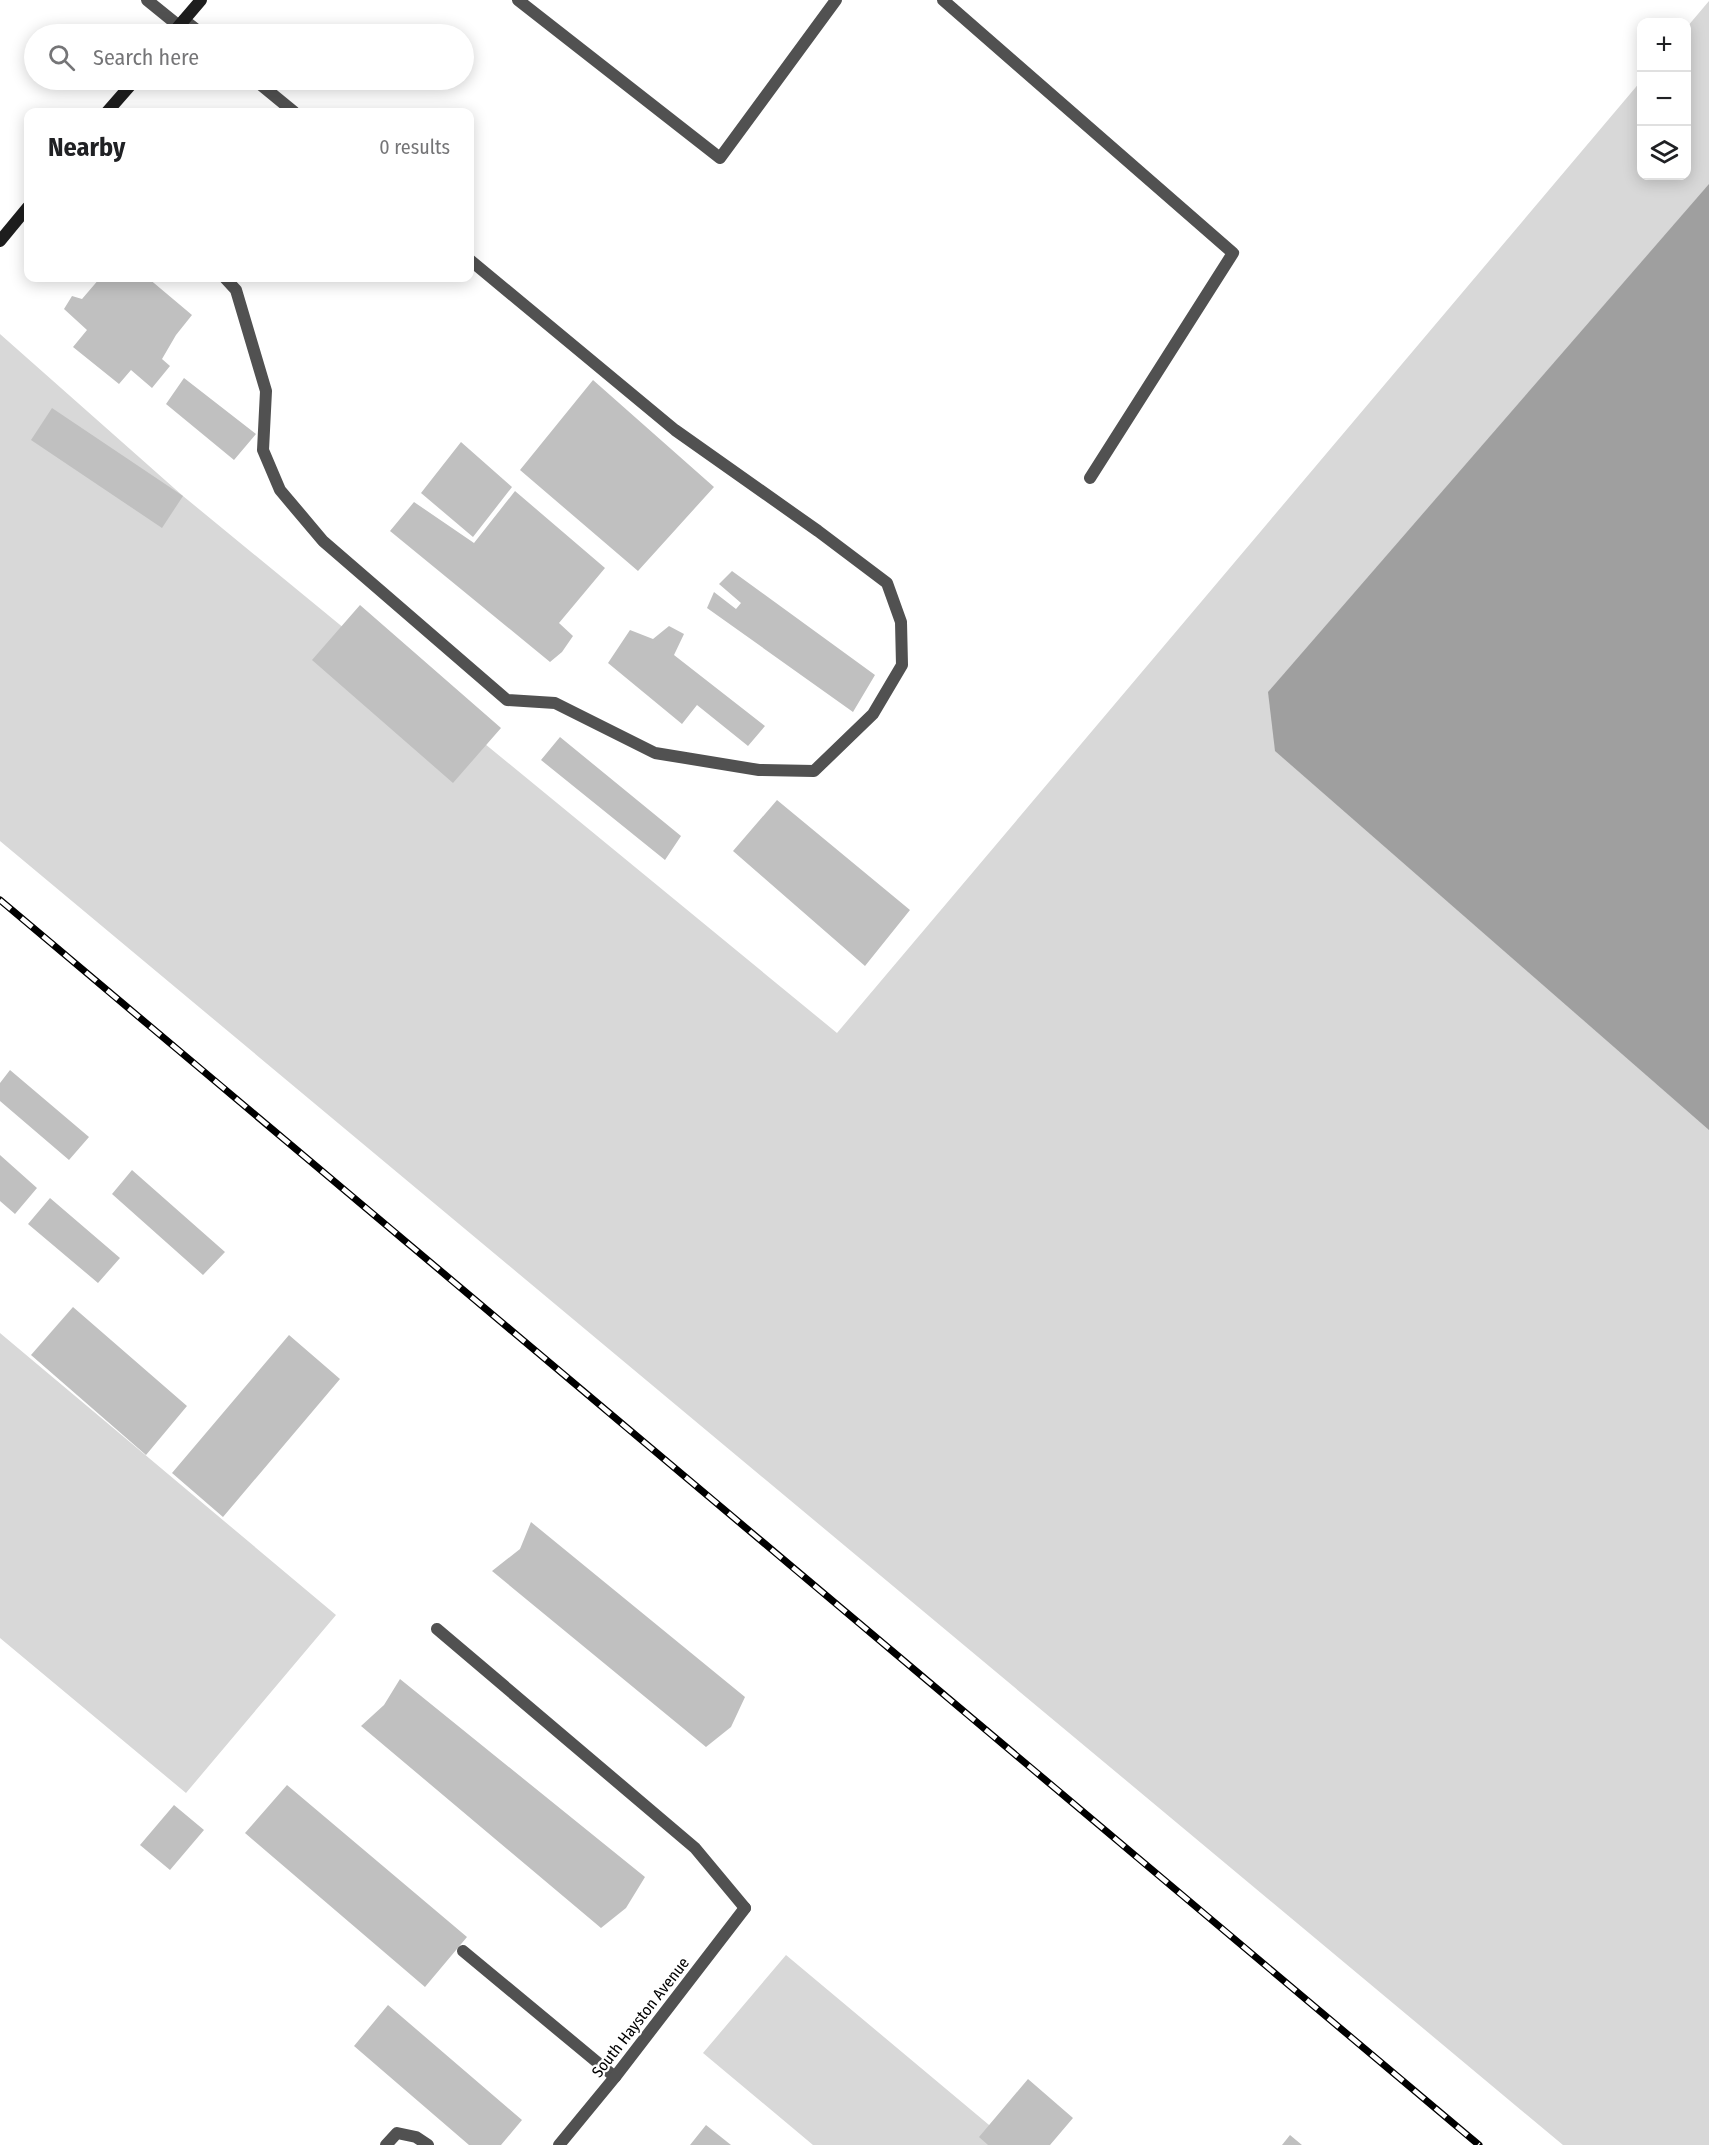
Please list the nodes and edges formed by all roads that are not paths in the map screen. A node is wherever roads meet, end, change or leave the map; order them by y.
1 (147, 0) edge
2 (201, 0) edge
3 (518, 0) edge
4 (836, 0) edge
5 (943, 0) edge
6 (175, 24) edge
7 (181, 24) edge
8 (126, 90) edge
9 (266, 90) edge
10 (110, 108) edge
11 (286, 108) edge
12 (24, 212) edge
13 (0, 241) edge
14 (474, 263) edge
15 (229, 282) edge
16 (1090, 478) dead end
17 (437, 1629) dead end
18 (463, 1951) dead end
19 (615, 2077) junction
20 (386, 2145) edge
21 (428, 2145) edge
22 (560, 2145) edge

1 - 6 street
2 - 7 main road
3 - 4 street
5 - 16 street
8 - 10 main road
9 - 11 street
12 - 13 main road
14 - 15 street
17 - 19 street, South Hayston Avenue
18 - 19 street
19 - 22 street, South Hayston Avenue
20 - 21 street

